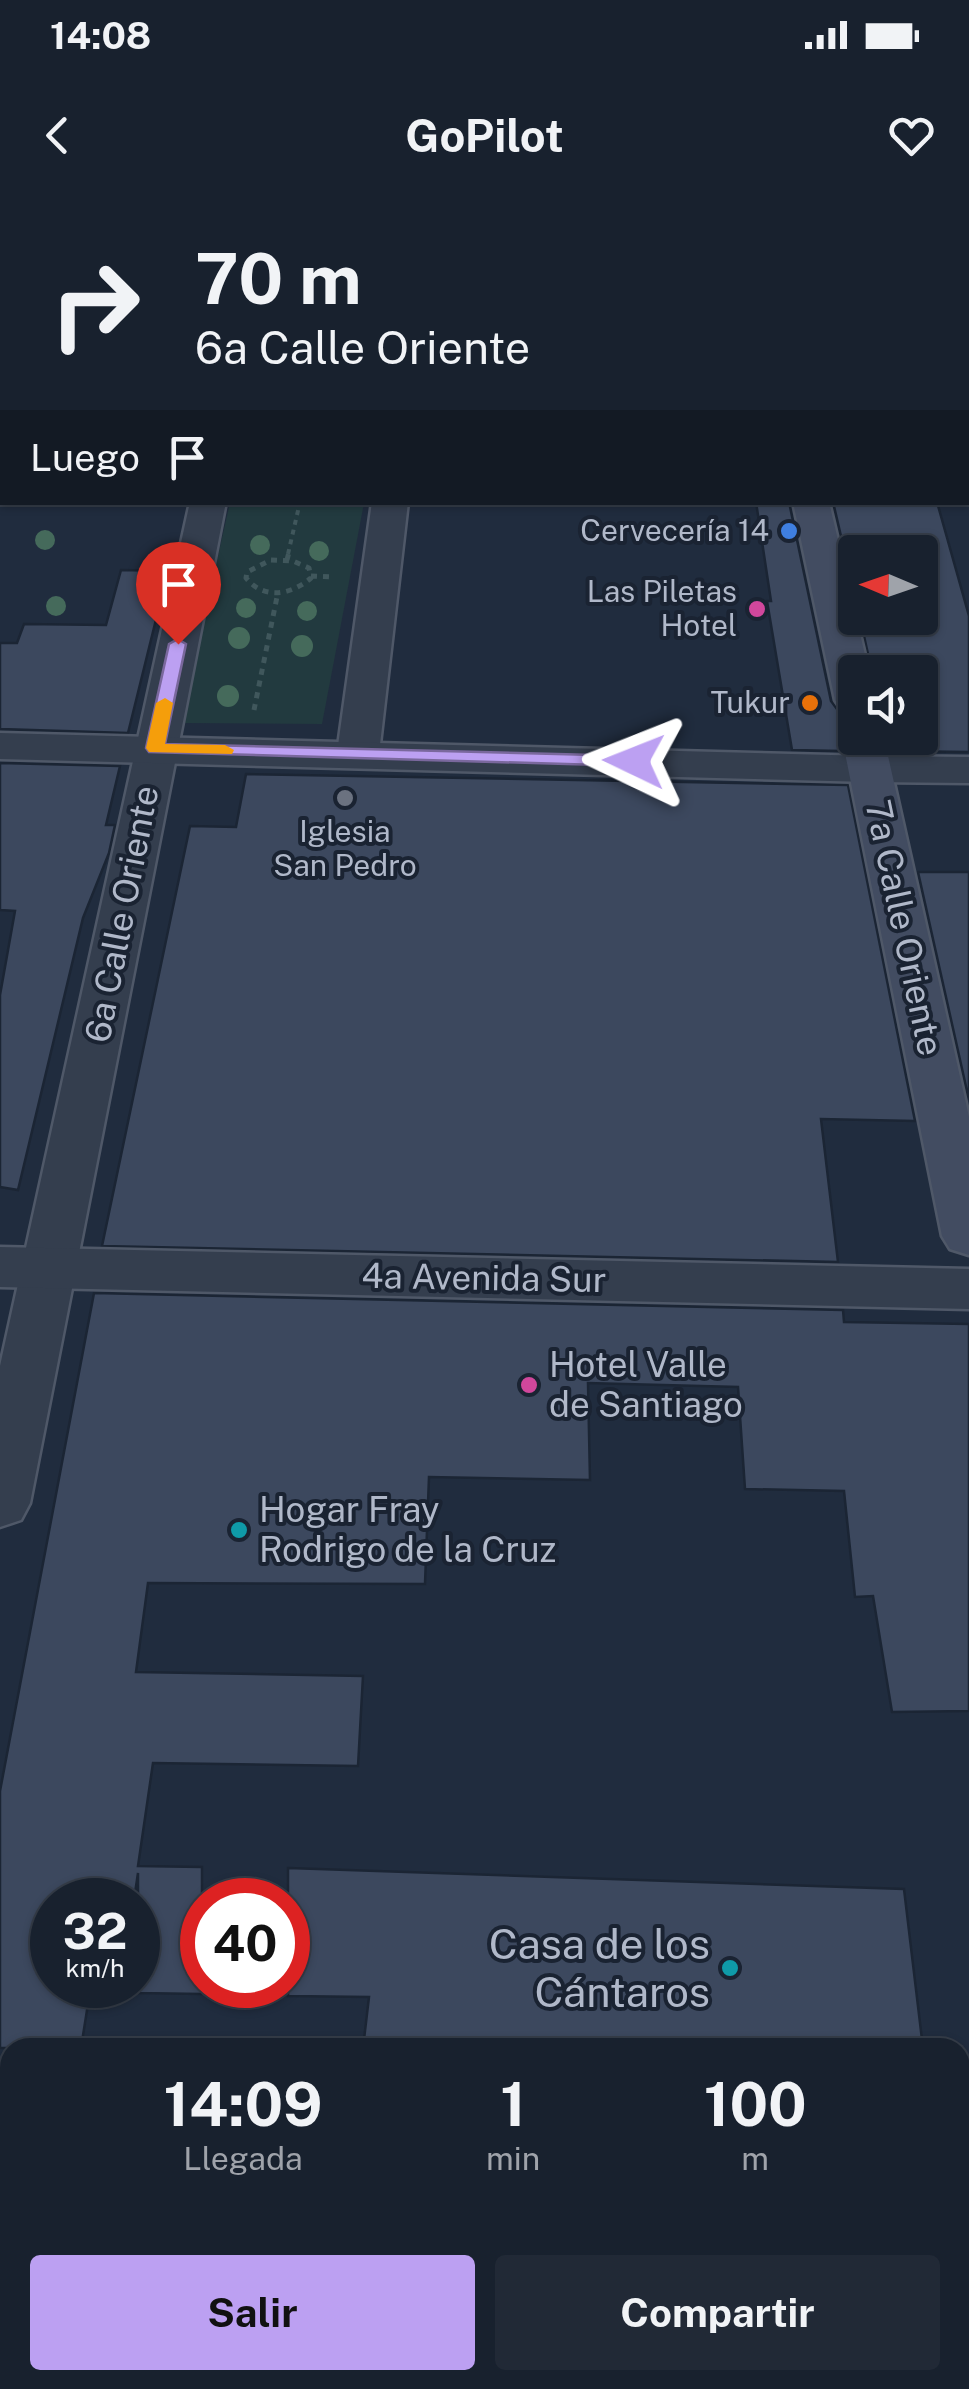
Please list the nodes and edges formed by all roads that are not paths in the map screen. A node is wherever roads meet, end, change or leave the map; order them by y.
1 (207, 505) edge
2 (390, 505) edge
3 (813, 505) edge
4 (845, 655) edge
5 (0, 746) edge
6 (155, 748) junction
7 (358, 753) junction
8 (838, 753) edge
9 (867, 755) edge
10 (879, 755) edge
11 (969, 770) edge
12 (969, 1236) edge
13 (26, 1268) edge
14 (969, 1289) edge
15 (0, 1503) edge

1 - 6 street, 6a Calle Oriente
2 - 7 street
3 - 4 main road
5 - 6 street
6 - 7 street
6 - 13 street, 6a Calle Oriente
7 - 8 street
9 - 12 main road, 7a Calle Oriente
10 - 11 street
13 - 14 street, 4a Avenida Sur
13 - 15 street, 6a Calle Oriente

